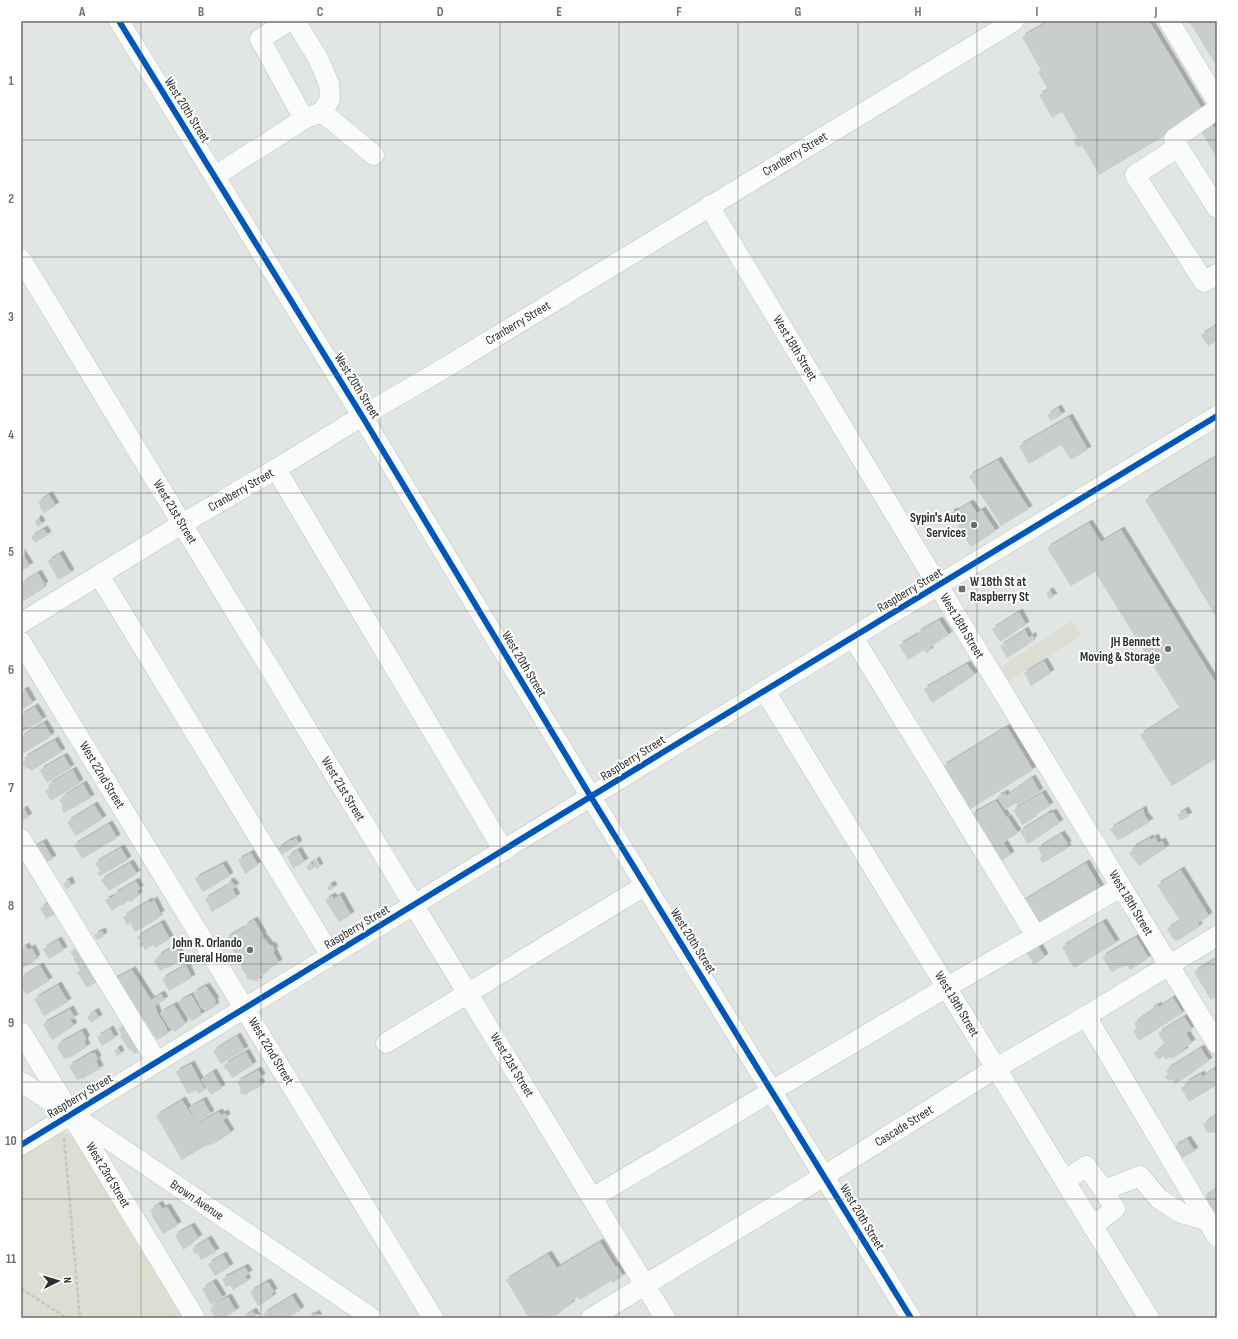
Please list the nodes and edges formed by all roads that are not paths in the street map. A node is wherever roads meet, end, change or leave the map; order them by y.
1 (119, 21) edge
2 (289, 21) edge
3 (295, 21) edge
4 (1014, 21) edge
5 (1169, 21) edge
6 (1217, 101) edge
7 (1217, 109) edge
8 (313, 116) junction
9 (1178, 147) junction
10 (374, 155) dead end
11 (215, 176) junction
12 (709, 206) junction
13 (1217, 208) edge
14 (21, 259) edge
15 (1217, 274) edge
16 (362, 416) junction
17 (1216, 418) edge
18 (276, 469) junction
19 (182, 524) junction
20 (99, 575) junction
21 (938, 586) junction
22 (21, 623) edge
23 (853, 637) junction
24 (21, 642) edge
25 (766, 691) junction
26 (592, 797) junction
27 (21, 839) edge
28 (504, 851) junction
29 (646, 885) junction
30 (1121, 887) junction
31 (414, 905) junction
32 (1036, 936) junction
33 (1217, 936) edge
34 (330, 956) junction
35 (1169, 966) junction
36 (947, 987) junction
37 (468, 994) junction
38 (245, 1009) junction
39 (1086, 1016) junction
40 (21, 1032) edge
41 (386, 1043) dead end
42 (1217, 1044) edge
43 (157, 1062) junction
44 (996, 1068) junction
45 (21, 1082) edge
46 (772, 1091) junction
47 (71, 1114) junction
48 (21, 1145) edge
49 (824, 1176) junction
50 (1065, 1181) junction
51 (1104, 1190) junction
52 (592, 1198) junction
53 (1092, 1226) junction
54 (1212, 1229) edge
55 (645, 1285) junction
56 (195, 1318) edge
57 (372, 1318) edge
58 (433, 1318) edge
59 (591, 1318) edge
60 (665, 1318) edge
61 (911, 1318) edge
62 (1149, 1318) edge

1 - 11 street, West 20th Street
2 - 8 street
3 - 8 street
4 - 12 street, Cranberry Street
5 - 6 street
7 - 9 street
8 - 10 street
8 - 11 street
9 - 13 street
9 - 15 street
11 - 16 street, West 20th Street
12 - 16 street, Cranberry Street
12 - 21 street, West 18th Street
14 - 19 street, West 21st Street
16 - 18 street, Cranberry Street
16 - 26 street, West 20th Street
17 - 21 street, Raspberry Street
18 - 19 street, Cranberry Street
18 - 28 street
19 - 20 street, Cranberry Street
19 - 31 street, West 21st Street
20 - 22 street, Cranberry Street
20 - 34 street
21 - 23 street, Raspberry Street
21 - 30 street, West 18th Street
23 - 25 street, Raspberry Street
23 - 32 street
24 - 38 street, West 22nd Street
25 - 26 street, Raspberry Street
25 - 36 street, West 19th Street
26 - 28 street, Raspberry Street
26 - 29 street, West 20th Street
27 - 43 street
28 - 31 street, Raspberry Street
29 - 37 street
29 - 46 street, West 20th Street
30 - 32 street
30 - 35 street, West 18th Street
31 - 34 street, Raspberry Street
31 - 37 street, West 21st Street
32 - 36 street
33 - 35 street, Cascade Street
34 - 38 street, Raspberry Street
35 - 39 street, Cascade Street
35 - 42 street, West 18th Street
36 - 44 street, West 19th Street
36 - 46 street
37 - 41 street
37 - 52 street, West 21st Street
38 - 43 street, Raspberry Street
38 - 58 street, West 22nd Street
39 - 44 street, Cascade Street
39 - 54 street
40 - 47 street, West 23rd Street
43 - 47 street, Raspberry Street
44 - 49 street, Cascade Street
44 - 50 street, West 19th Street
45 - 47 street, Brown Avenue
46 - 49 street, West 20th Street
46 - 52 street
47 - 48 street, Raspberry Street
47 - 56 street, West 23rd Street
47 - 57 street, Brown Avenue
49 - 55 street, Cascade Street
49 - 61 street, West 20th Street
50 - 51 street
50 - 53 street, West 19th Street
51 - 53 street
51 - 54 street
52 - 55 street, West 21st Street
53 - 62 street, West 19th Street
55 - 59 street, Cascade Street
55 - 60 street, West 21st Street

